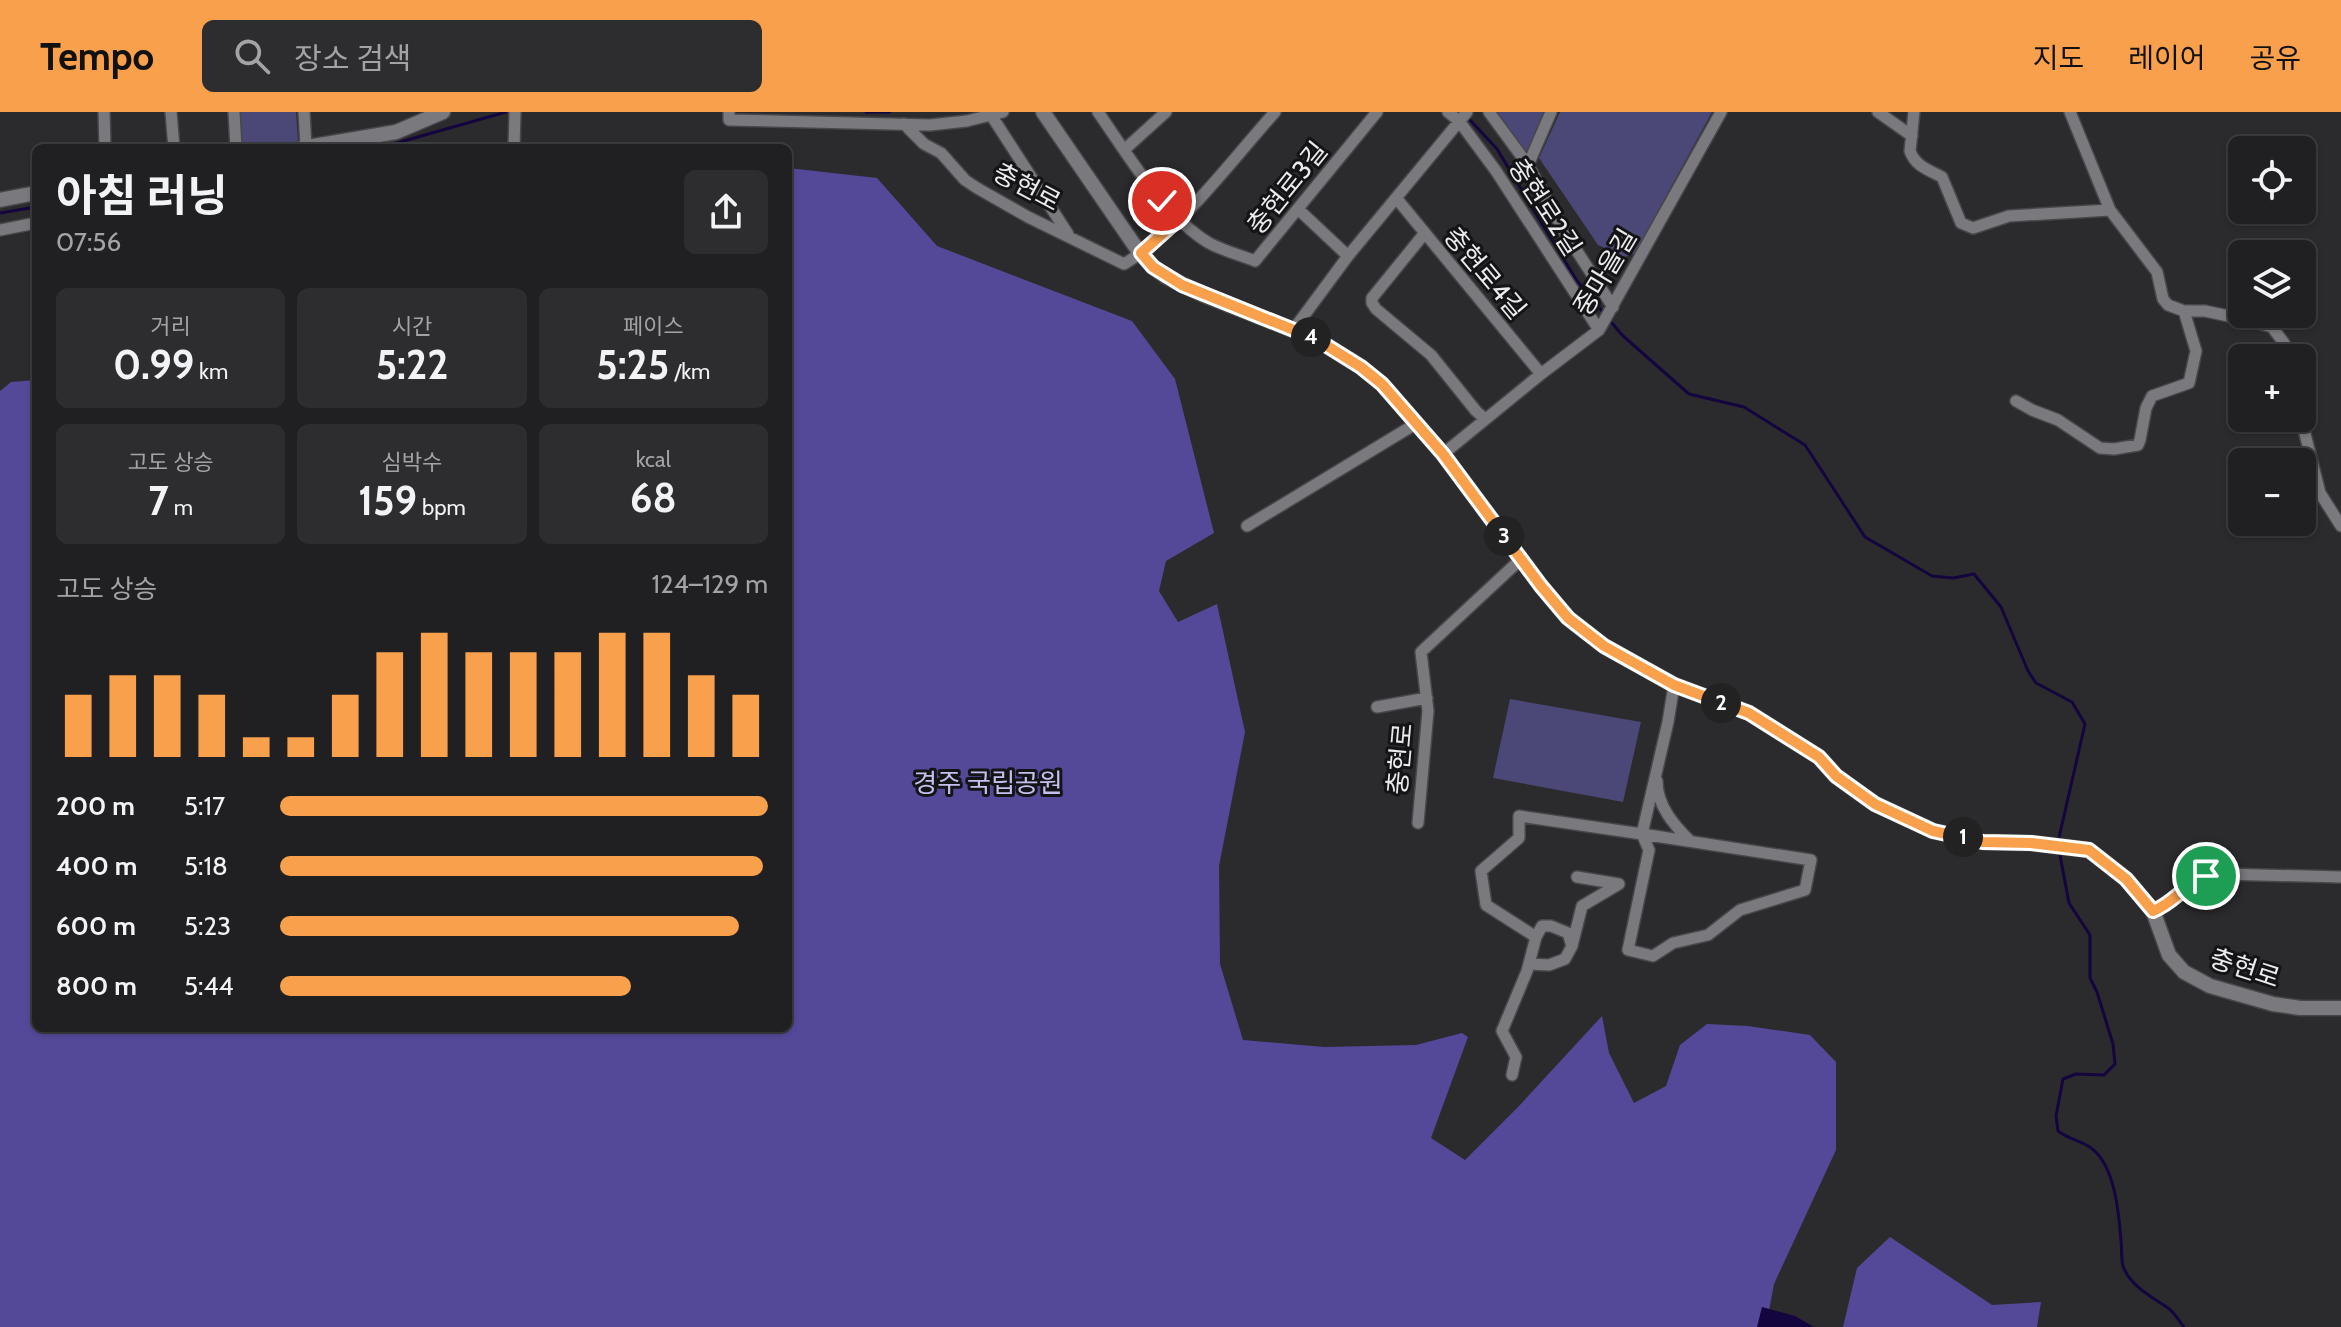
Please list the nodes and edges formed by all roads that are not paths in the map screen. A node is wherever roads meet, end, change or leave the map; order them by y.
1 (104, 112) edge
2 (171, 112) edge
3 (234, 112) edge
4 (304, 112) edge
5 (443, 112) edge
6 (515, 112) edge
7 (729, 112) edge
8 (1043, 112) edge
9 (1098, 112) edge
10 (1166, 112) edge
11 (1275, 112) edge
12 (1377, 112) edge
13 (1448, 112) edge
14 (1489, 112) edge
15 (1551, 112) edge
16 (1721, 112) edge
17 (1878, 112) edge
18 (1914, 112) edge
19 (2070, 112) edge
20 (997, 114) edge
21 (1463, 116) edge
22 (904, 124) junction
23 (1912, 136) junction
24 (105, 144) edge
25 (174, 144) edge
26 (236, 144) edge
27 (304, 144) edge
28 (327, 144) edge
29 (514, 144) edge
30 (1124, 150) junction
31 (1528, 165) junction
32 (32, 194) edge
33 (1397, 199) junction
34 (0, 200) edge
35 (1298, 209) junction
36 (2110, 210) junction
37 (1180, 218) junction
38 (32, 224) edge
39 (0, 230) edge
40 (1424, 234) junction
41 (1075, 240) junction
42 (1141, 253) junction
43 (1348, 256) junction
44 (1613, 307) junction
45 (2184, 311) junction
46 (1294, 329) junction
47 (1599, 330) junction
48 (2284, 344) edge
49 (1541, 374) junction
50 (2016, 401) dead end
51 (1485, 419) junction
52 (1417, 423) junction
53 (2305, 432) edge
54 (1443, 454) junction
55 (1247, 526) dead end
56 (2341, 526) edge
57 (1521, 559) junction
58 (1674, 685) junction
59 (1427, 698) junction
60 (1377, 707) dead end
61 (1658, 763) junction
62 (1418, 823) dead end
63 (1642, 834) junction
64 (1691, 842) junction
65 (1577, 877) dead end
66 (2341, 877) edge
67 (2153, 911) junction
68 (1536, 937) junction
69 (1572, 946) junction
70 (1529, 964) junction
71 (2341, 1008) edge
72 (1512, 1075) dead end

1 - 24 street
2 - 25 street
3 - 26 street
4 - 27 street
5 - 28 street
6 - 29 street
7 - 22 street
8 - 42 street, 충현로
9 - 30 street, 충현로3길
10 - 30 street
11 - 37 street
12 - 35 street, 충현로3길
13 - 21 street, 충현로2길
14 - 31 street
15 - 31 street
16 - 44 street, 중마을길
17 - 23 street
18 - 23 street
19 - 36 street
20 - 22 street
20 - 41 street
21 - 33 street
21 - 47 street, 충현로2길
22 - 41 street, 충현로
23 - 36 street
30 - 37 street, 충현로3길
31 - 44 street
32 - 34 street
33 - 40 street, 충현로4길
33 - 43 street
35 - 37 street, 충현로3길
35 - 43 street
36 - 45 street
37 - 42 street
38 - 39 street
40 - 49 street, 충현로4길
40 - 51 street
41 - 42 street, 충현로
42 - 46 street, 충현로
43 - 46 street
44 - 47 street, 중마을길
45 - 48 street
45 - 50 street
46 - 52 street, 충현로
47 - 49 street, 중마을길
49 - 51 street, 중마을길
51 - 54 street, 중마을길
52 - 54 street, 충현로
52 - 55 street
53 - 56 street
54 - 57 street, 충현로
57 - 58 street, 충현로
57 - 59 street, 충현로
58 - 61 street
58 - 67 street, 충현로
59 - 60 street, 충현로
59 - 62 street, 충현로
61 - 63 street
61 - 64 street
63 - 64 street
63 - 64 street
63 - 68 street
65 - 69 street
66 - 67 street
67 - 71 street, 충현로
68 - 69 street
68 - 70 street
69 - 70 street
70 - 72 street

